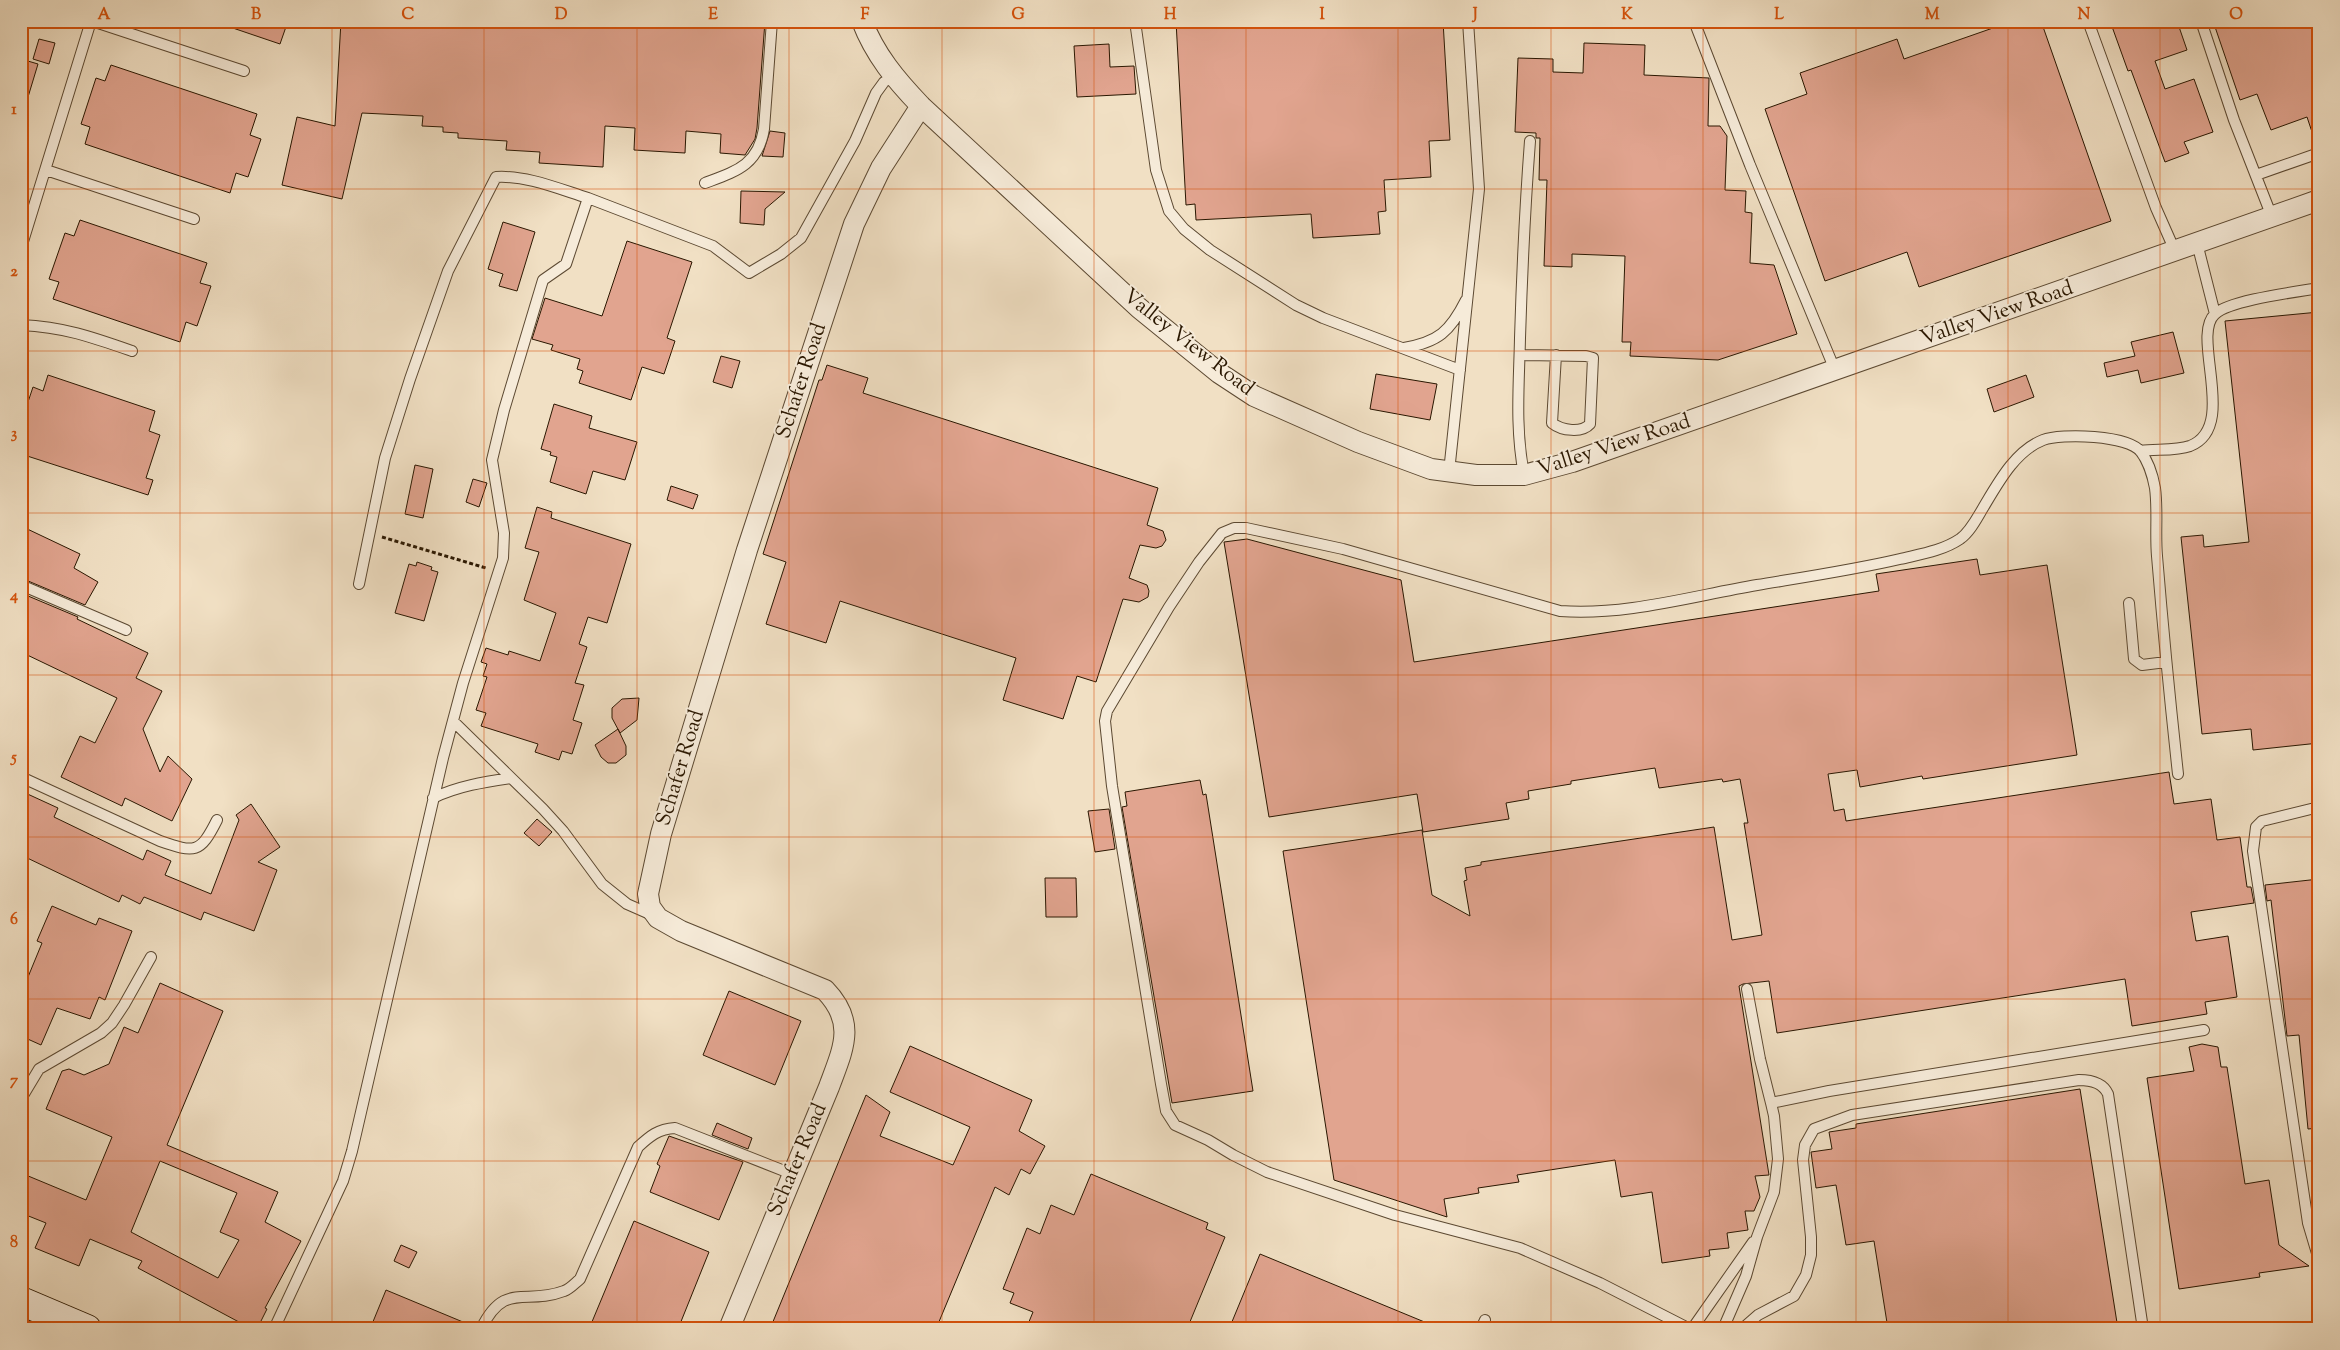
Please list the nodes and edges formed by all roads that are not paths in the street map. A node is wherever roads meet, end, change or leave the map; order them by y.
1 (91, 21) edge
2 (772, 21) edge
3 (862, 21) edge
4 (1135, 21) edge
5 (1468, 21) edge
6 (1694, 21) edge
7 (2088, 21) edge
8 (2201, 21) edge
9 (244, 71) dead end
10 (893, 77) junction
11 (921, 106) junction
12 (1530, 141) dead end
13 (2319, 153) edge
14 (46, 170) junction
15 (2256, 175) junction
16 (705, 183) dead end
17 (588, 198) junction
18 (2319, 200) edge
19 (2272, 217) junction
20 (194, 219) dead end
21 (2197, 243) junction
22 (21, 248) edge
23 (2176, 251) junction
24 (2319, 288) edge
25 (1468, 295) junction
26 (2215, 314) junction
27 (21, 325) edge
28 (1403, 349) junction
29 (132, 351) dead end
30 (1520, 355) junction
31 (1556, 355) junction
32 (1460, 370) junction
33 (1835, 370) junction
34 (2141, 450) junction
35 (1449, 472) junction
36 (1524, 475) junction
37 (21, 584) edge
38 (359, 584) dead end
39 (2129, 602) dead end
40 (126, 630) dead end
41 (2166, 662) junction
42 (453, 721) junction
43 (2178, 774) dead end
44 (21, 777) edge
45 (511, 778) junction
46 (433, 798) junction
47 (2319, 807) edge
48 (217, 820) dead end
49 (658, 918) junction
50 (151, 957) dead end
51 (1747, 989) dead end
52 (2204, 1030) dead end
53 (21, 1099) edge
54 (1771, 1103) junction
55 (792, 1174) junction
56 (1757, 1237) junction
57 (2319, 1260) edge
58 (21, 1301) edge
59 (21, 1323) edge
60 (1688, 1327) edge
61 (34, 1329) edge
62 (87, 1329) edge
63 (274, 1329) edge
64 (481, 1329) edge
65 (729, 1329) edge
66 (1723, 1329) edge
67 (1742, 1329) edge
68 (2143, 1329) edge

1 - 9 lane
1 - 14 lane
2 - 16 lane
3 - 10 street, Valley View Road
4 - 28 lane
5 - 25 lane
6 - 33 lane
7 - 23 lane
8 - 15 lane
10 - 11 street, Valley View Road
10 - 17 lane
11 - 35 street, Valley View Road
11 - 49 street, Schafer Road
12 - 30 lane
13 - 15 lane
14 - 20 lane
14 - 22 lane
15 - 19 lane
17 - 38 lane
17 - 42 lane
18 - 19 street, Valley View Road
19 - 21 street, Valley View Road
21 - 23 street, Valley View Road
21 - 26 lane
23 - 33 street, Valley View Road
24 - 26 lane
25 - 28 lane
25 - 32 lane
26 - 34 lane
27 - 29 lane
28 - 32 lane
30 - 31 lane
30 - 36 lane
31 - 31 lane
32 - 35 lane
33 - 36 street, Valley View Road
34 - 41 lane
34 - 60 lane
35 - 36 street, Valley View Road
37 - 40 lane
39 - 41 lane
41 - 43 lane
42 - 45 lane
42 - 46 lane
44 - 48 lane
45 - 46 lane
45 - 49 lane
46 - 63 lane
47 - 57 lane
49 - 55 street, Schafer Road
50 - 53 lane
51 - 54 lane
52 - 54 lane
54 - 56 lane
55 - 64 lane
55 - 65 street, Schafer Road
56 - 60 lane
56 - 66 lane
58 - 62 main road
59 - 61 lane
67 - 68 lane

